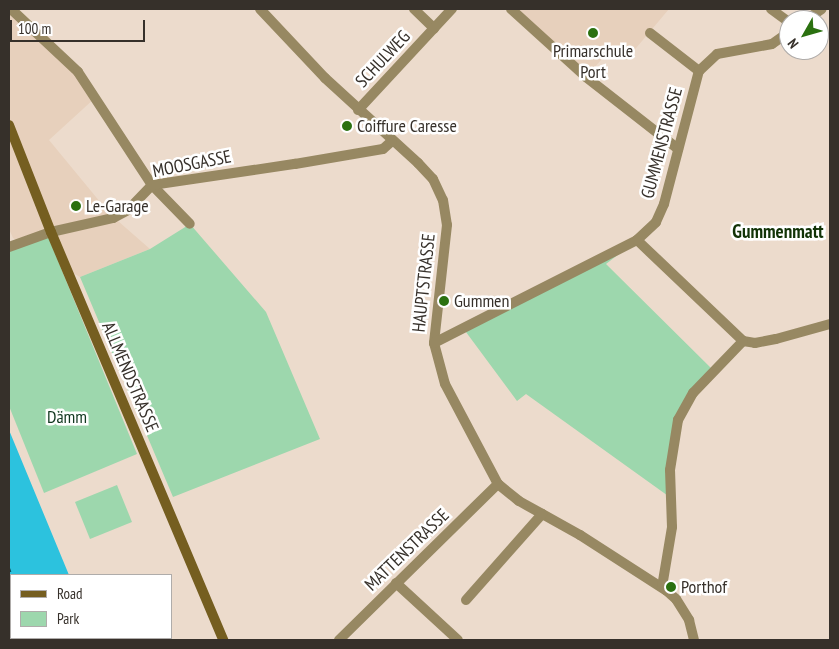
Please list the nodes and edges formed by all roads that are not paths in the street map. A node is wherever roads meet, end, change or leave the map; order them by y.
1 (11, 9) edge
2 (260, 9) edge
3 (414, 9) edge
4 (452, 9) edge
5 (511, 9) edge
6 (826, 9) edge
7 (830, 13) edge
8 (434, 28) junction
9 (650, 33) dead end
10 (779, 39) edge
11 (699, 71) junction
12 (358, 110) junction
13 (9, 125) edge
14 (392, 141) junction
15 (678, 149) junction
16 (152, 185) junction
17 (190, 224) dead end
18 (51, 232) junction
19 (637, 240) junction
20 (9, 247) edge
21 (830, 324) edge
22 (743, 342) junction
23 (434, 343) junction
24 (498, 484) junction
25 (542, 514) junction
26 (396, 583) junction
27 (662, 587) junction
28 (466, 600) dead end
29 (222, 640) edge
30 (339, 640) edge
31 (458, 640) edge
32 (694, 640) edge

1 - 16 street
2 - 12 street, HAUPTSTRASSE
3 - 8 street
4 - 8 street, SCHULWEG
5 - 15 street
6 - 7 street
8 - 12 street, SCHULWEG
9 - 11 street
10 - 11 street, GUMMENSTRASSE
11 - 15 street, GUMMENSTRASSE
12 - 14 street, HAUPTSTRASSE
13 - 18 main road, ALLMENDSTRASSE
14 - 16 street, MOOSGASSE
14 - 23 street, HAUPTSTRASSE
15 - 19 street, GUMMENSTRASSE
16 - 17 street
16 - 18 street, MOOSGASSE
18 - 20 street, MOOSGASSE
18 - 29 main road, ALLMENDSTRASSE
19 - 22 street
19 - 23 street, GUMMENSTRASSE
21 - 22 street
22 - 27 street
23 - 24 street, HAUPTSTRASSE
24 - 25 street, HAUPTSTRASSE
24 - 26 street, MATTENSTRASSE
25 - 27 street, HAUPTSTRASSE
25 - 28 street
26 - 30 street, MATTENSTRASSE
26 - 31 street
27 - 32 street, HAUPTSTRASSE

